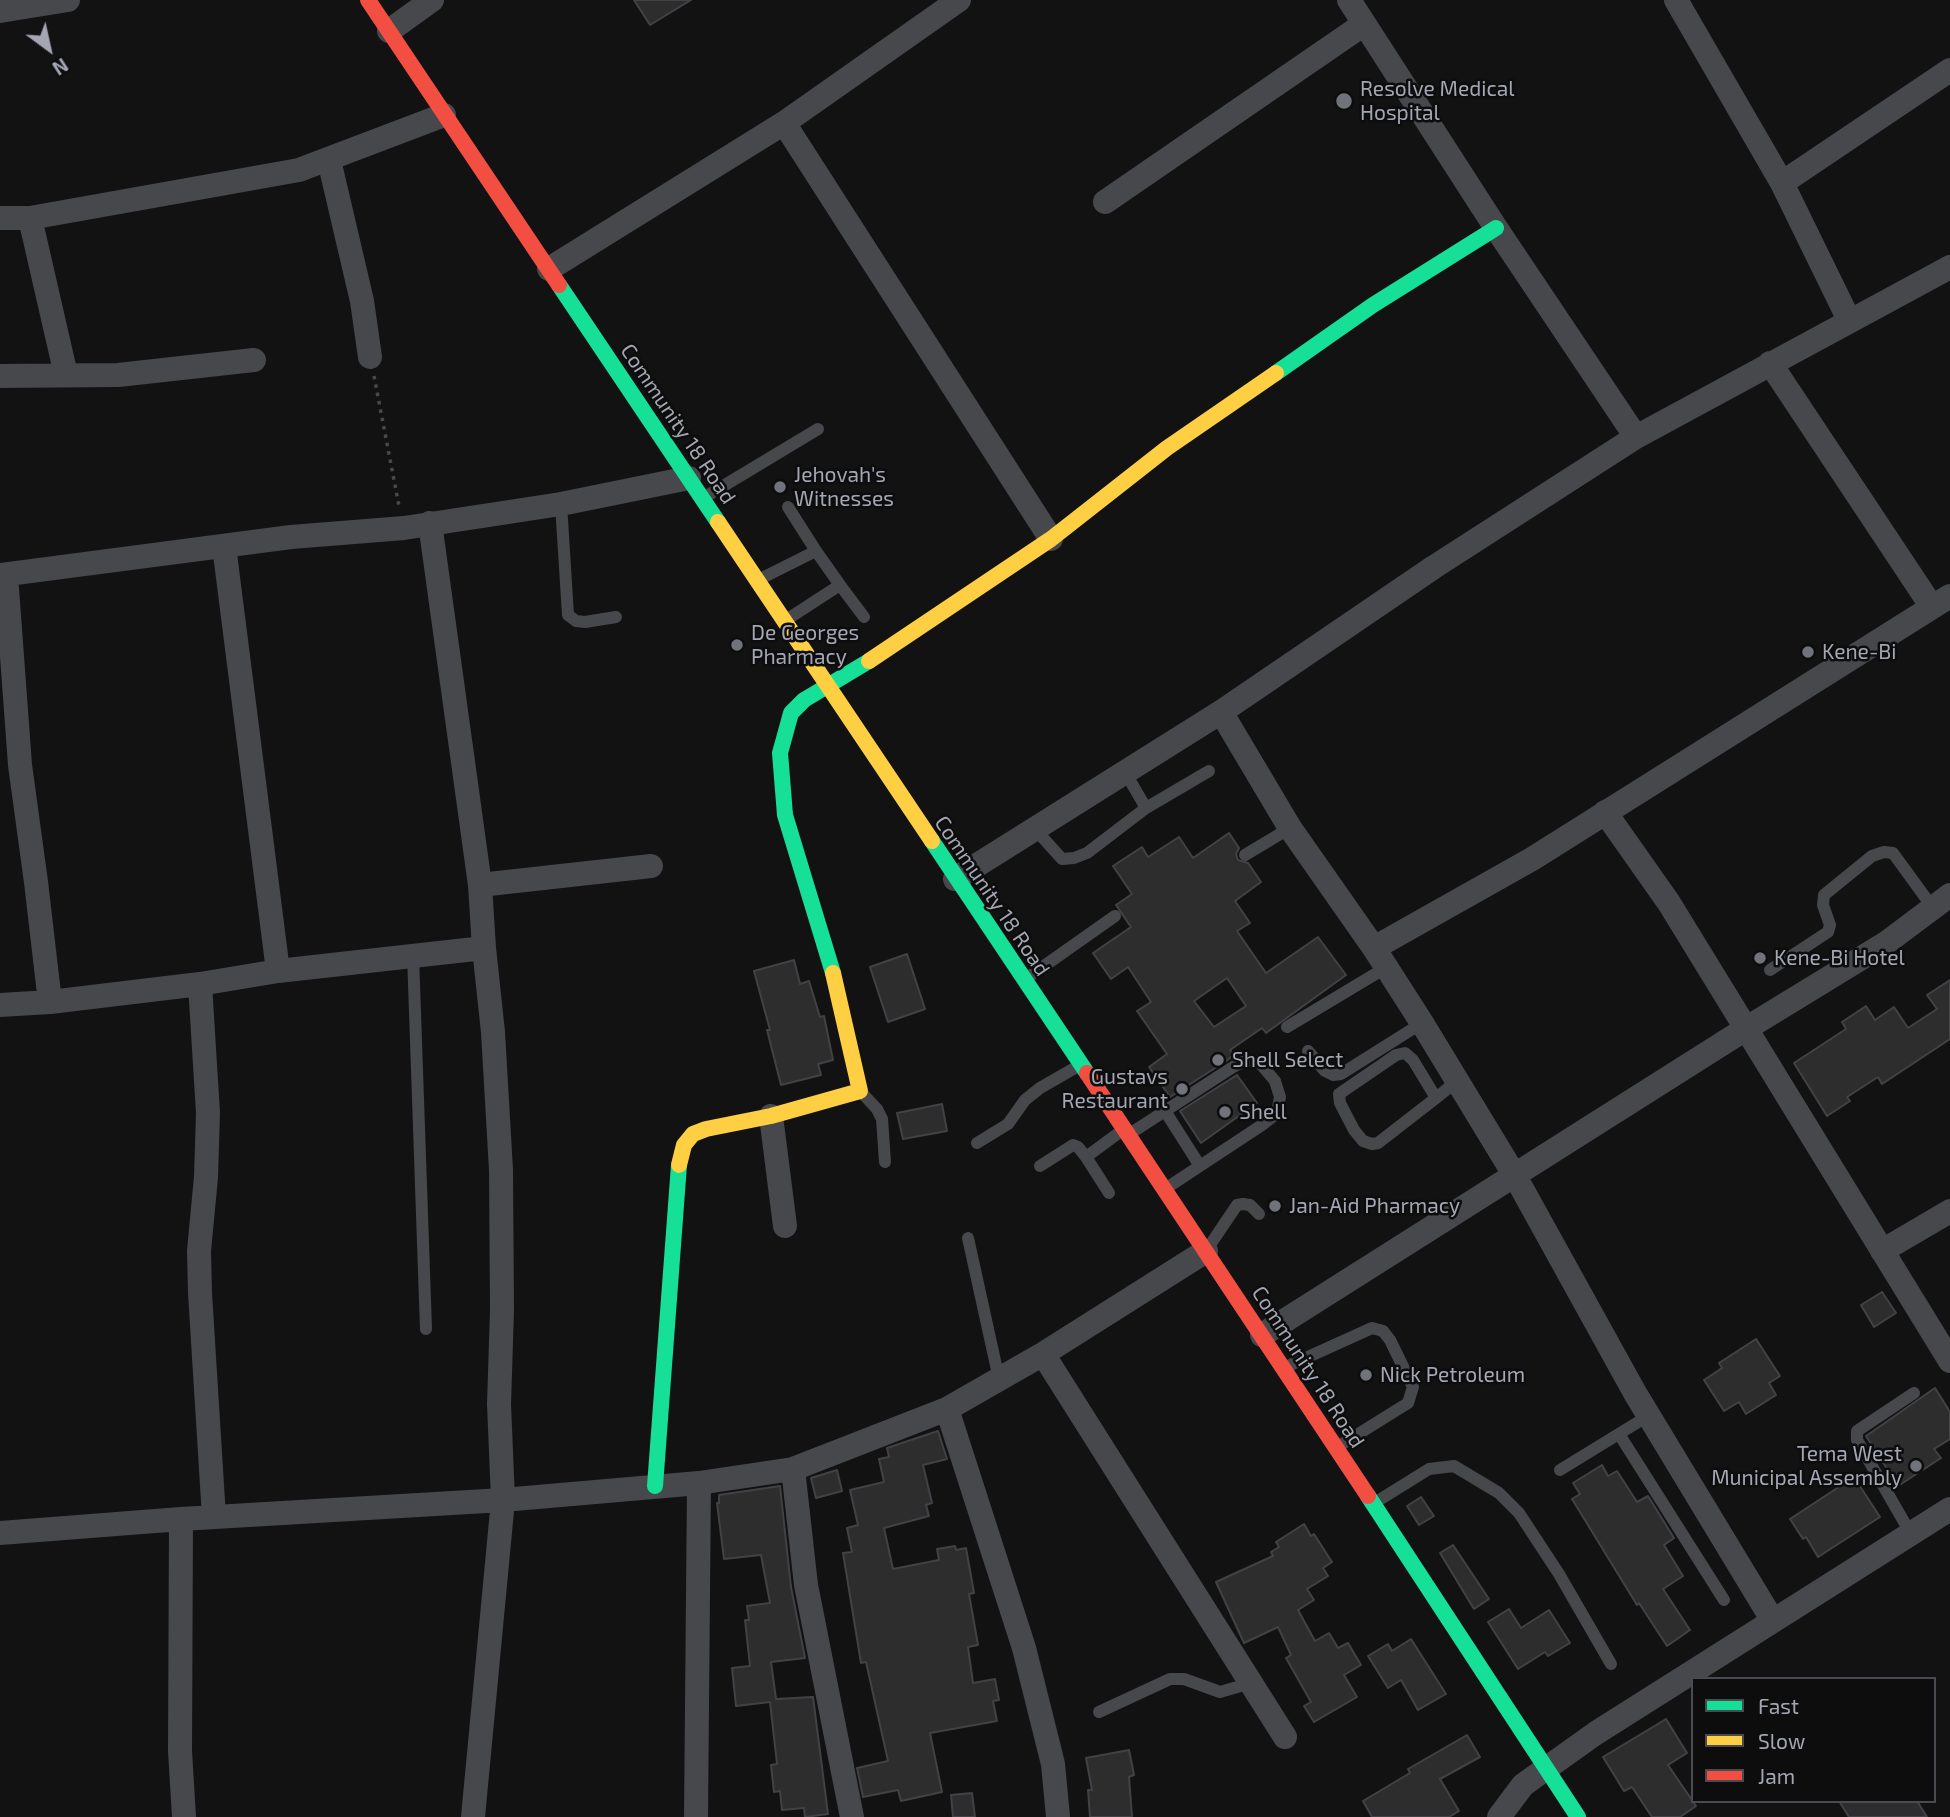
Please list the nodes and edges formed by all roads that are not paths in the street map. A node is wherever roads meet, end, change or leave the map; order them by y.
1 (68, 0) edge
2 (368, 0) edge
3 (432, 0) edge
4 (959, 0) edge
5 (1349, 0) edge
6 (1676, 0) edge
7 (0, 10) edge
8 (1364, 24) junction
9 (389, 31) junction
10 (1950, 70) edge
11 (444, 115) junction
12 (784, 123) junction
13 (329, 160) junction
14 (1782, 183) junction
15 (1105, 202) dead end
16 (0, 218) edge
17 (30, 218) junction
18 (1496, 228) junction
19 (1950, 267) edge
20 (549, 269) junction
21 (1849, 320) junction
22 (370, 357) road end
23 (254, 360) dead end
24 (1770, 363) junction
25 (66, 374) junction
26 (0, 376) edge
27 (818, 429) dead end
28 (1636, 437) junction
29 (696, 488) junction
30 (561, 504) junction
31 (788, 507) dead end
32 (430, 523) junction
33 (1051, 539) junction
34 (224, 546) junction
35 (816, 551) junction
36 (3, 575) edge
37 (758, 580) junction
38 (840, 585) junction
39 (1941, 601) edge
40 (616, 617) dead end
41 (864, 617) dead end
42 (785, 620) junction
43 (829, 687) junction
44 (1221, 712) junction
45 (1209, 771) dead end
46 (1125, 772) junction
47 (1146, 808) junction
48 (1605, 812) junction
49 (1034, 828) junction
50 (1290, 828) junction
51 (1245, 855) dead end
52 (651, 866) dead end
53 (955, 879) junction
54 (480, 885) junction
55 (1941, 902) edge
56 (1115, 916) dead end
57 (484, 948) junction
58 (413, 955) junction
59 (1381, 958) junction
60 (1770, 970) dead end
61 (278, 971) junction
62 (1023, 980) junction
63 (200, 984) junction
64 (50, 1002) junction
65 (0, 1005) edge
66 (1422, 1023) junction
67 (1287, 1027) dead end
68 (1747, 1028) junction
69 (1308, 1051) dead end
70 (1081, 1065) junction
71 (1457, 1081) junction
72 (860, 1091) junction
73 (1436, 1098) junction
74 (1165, 1111) junction
75 (771, 1116) junction
76 (1126, 1132) junction
77 (977, 1143) dead end
78 (1086, 1157) junction
79 (885, 1162) dead end
80 (1040, 1166) dead end
81 (1200, 1166) junction
82 (1514, 1176) junction
83 (1165, 1189) junction
84 (1109, 1193) dead end
85 (1950, 1211) edge
86 (1259, 1213) dead end
87 (785, 1226) dead end
88 (968, 1238) dead end
89 (1206, 1251) junction
90 (1882, 1251) junction
91 (426, 1329) dead end
92 (1262, 1335) junction
93 (1043, 1354) junction
94 (1950, 1361) edge
95 (1284, 1368) junction
96 (999, 1379) junction
97 (1914, 1393) dead end
98 (947, 1409) junction
99 (1648, 1416) junction
100 (1619, 1434) junction
101 (1337, 1447) junction
102 (793, 1469) junction
103 (1560, 1470) dead end
104 (699, 1483) junction
105 (654, 1486) junction
106 (503, 1500) junction
107 (1373, 1504) junction
108 (1950, 1509) edge
109 (214, 1517) junction
110 (181, 1519) junction
111 (0, 1533) edge
112 (1911, 1534) junction
113 (1724, 1600) dead end
114 (1773, 1621) junction
115 (1611, 1664) dead end
116 (1700, 1673) edge
117 (1691, 1678) edge
118 (1251, 1683) junction
119 (1099, 1712) dead end
120 (1285, 1738) dead end
121 (1546, 1769) junction
122 (184, 1817) edge
123 (473, 1817) edge
124 (696, 1817) edge
125 (852, 1817) edge
126 (1058, 1817) edge
127 (1499, 1817) edge
128 (1578, 1817) edge

1 - 7 street
2 - 9 main road, Community 18 Road
3 - 9 street
4 - 12 street
5 - 8 street
6 - 14 street
8 - 15 street
8 - 18 street
9 - 11 main road, Community 18 Road
10 - 14 street
11 - 13 street
11 - 20 main road, Community 18 Road
12 - 20 street
12 - 33 street
13 - 17 street
13 - 22 street
14 - 21 street
16 - 17 street
17 - 25 street
18 - 28 street
18 - 33 main road
19 - 21 street
20 - 29 main road, Community 18 Road
21 - 24 street
23 - 25 street
24 - 28 street
24 - 39 street
25 - 26 street
27 - 29 lane
28 - 44 street
29 - 30 street
29 - 37 main road, Community 18 Road
30 - 32 street
30 - 40 lane
31 - 35 lane
32 - 34 street
32 - 54 street
33 - 43 main road
34 - 36 street
34 - 61 street
35 - 37 lane
35 - 38 lane
36 - 64 street
37 - 42 main road, Community 18 Road
38 - 41 lane
38 - 42 lane
39 - 48 street
42 - 43 main road, Community 18 Road
43 - 53 main road, Community 18 Road
43 - 72 main road
44 - 46 street
44 - 50 street
45 - 47 lane
46 - 47 lane
46 - 49 street
47 - 49 lane
48 - 59 street
48 - 68 street
49 - 53 street
50 - 51 lane
50 - 59 street
52 - 54 street
53 - 62 main road, Community 18 Road
54 - 57 street
55 - 60 lane
55 - 68 street
56 - 62 lane
57 - 58 street
57 - 106 street
58 - 61 street
58 - 91 lane
59 - 66 street
59 - 67 lane
61 - 63 street
62 - 70 main road, Community 18 Road
63 - 64 street
63 - 109 street
64 - 65 street
66 - 69 lane
66 - 71 street
68 - 82 street
68 - 90 street
70 - 76 main road, Community 18 Road
70 - 77 lane
71 - 73 lane
71 - 82 street
72 - 75 main road
72 - 79 lane
73 - 73 lane
74 - 76 lane
74 - 81 lane
74 - 81 lane
75 - 87 street
75 - 105 main road
76 - 78 lane
76 - 83 main road, Community 18 Road
78 - 80 lane
78 - 84 lane
81 - 83 lane
82 - 92 street
82 - 99 street
83 - 89 main road, Community 18 Road
85 - 90 street
86 - 89 lane
88 - 96 lane
89 - 92 main road, Community 18 Road
89 - 93 street
90 - 94 street
92 - 95 main road, Community 18 Road
93 - 96 street
93 - 118 street
95 - 101 main road, Community 18 Road
95 - 101 lane
96 - 98 street
97 - 112 lane
98 - 102 street
98 - 126 street
99 - 100 lane
99 - 114 street
100 - 103 lane
100 - 113 lane
101 - 107 main road, Community 18 Road
102 - 104 street
102 - 125 street
104 - 105 street
104 - 124 street
105 - 106 street
106 - 109 street
106 - 123 street
107 - 115 lane
107 - 121 main road, Community 18 Road
108 - 112 street
109 - 110 street
110 - 111 street
110 - 122 street
112 - 114 street
114 - 116 street
117 - 121 street
118 - 119 lane
118 - 120 street
121 - 127 street
121 - 128 main road, Community 18 Road

